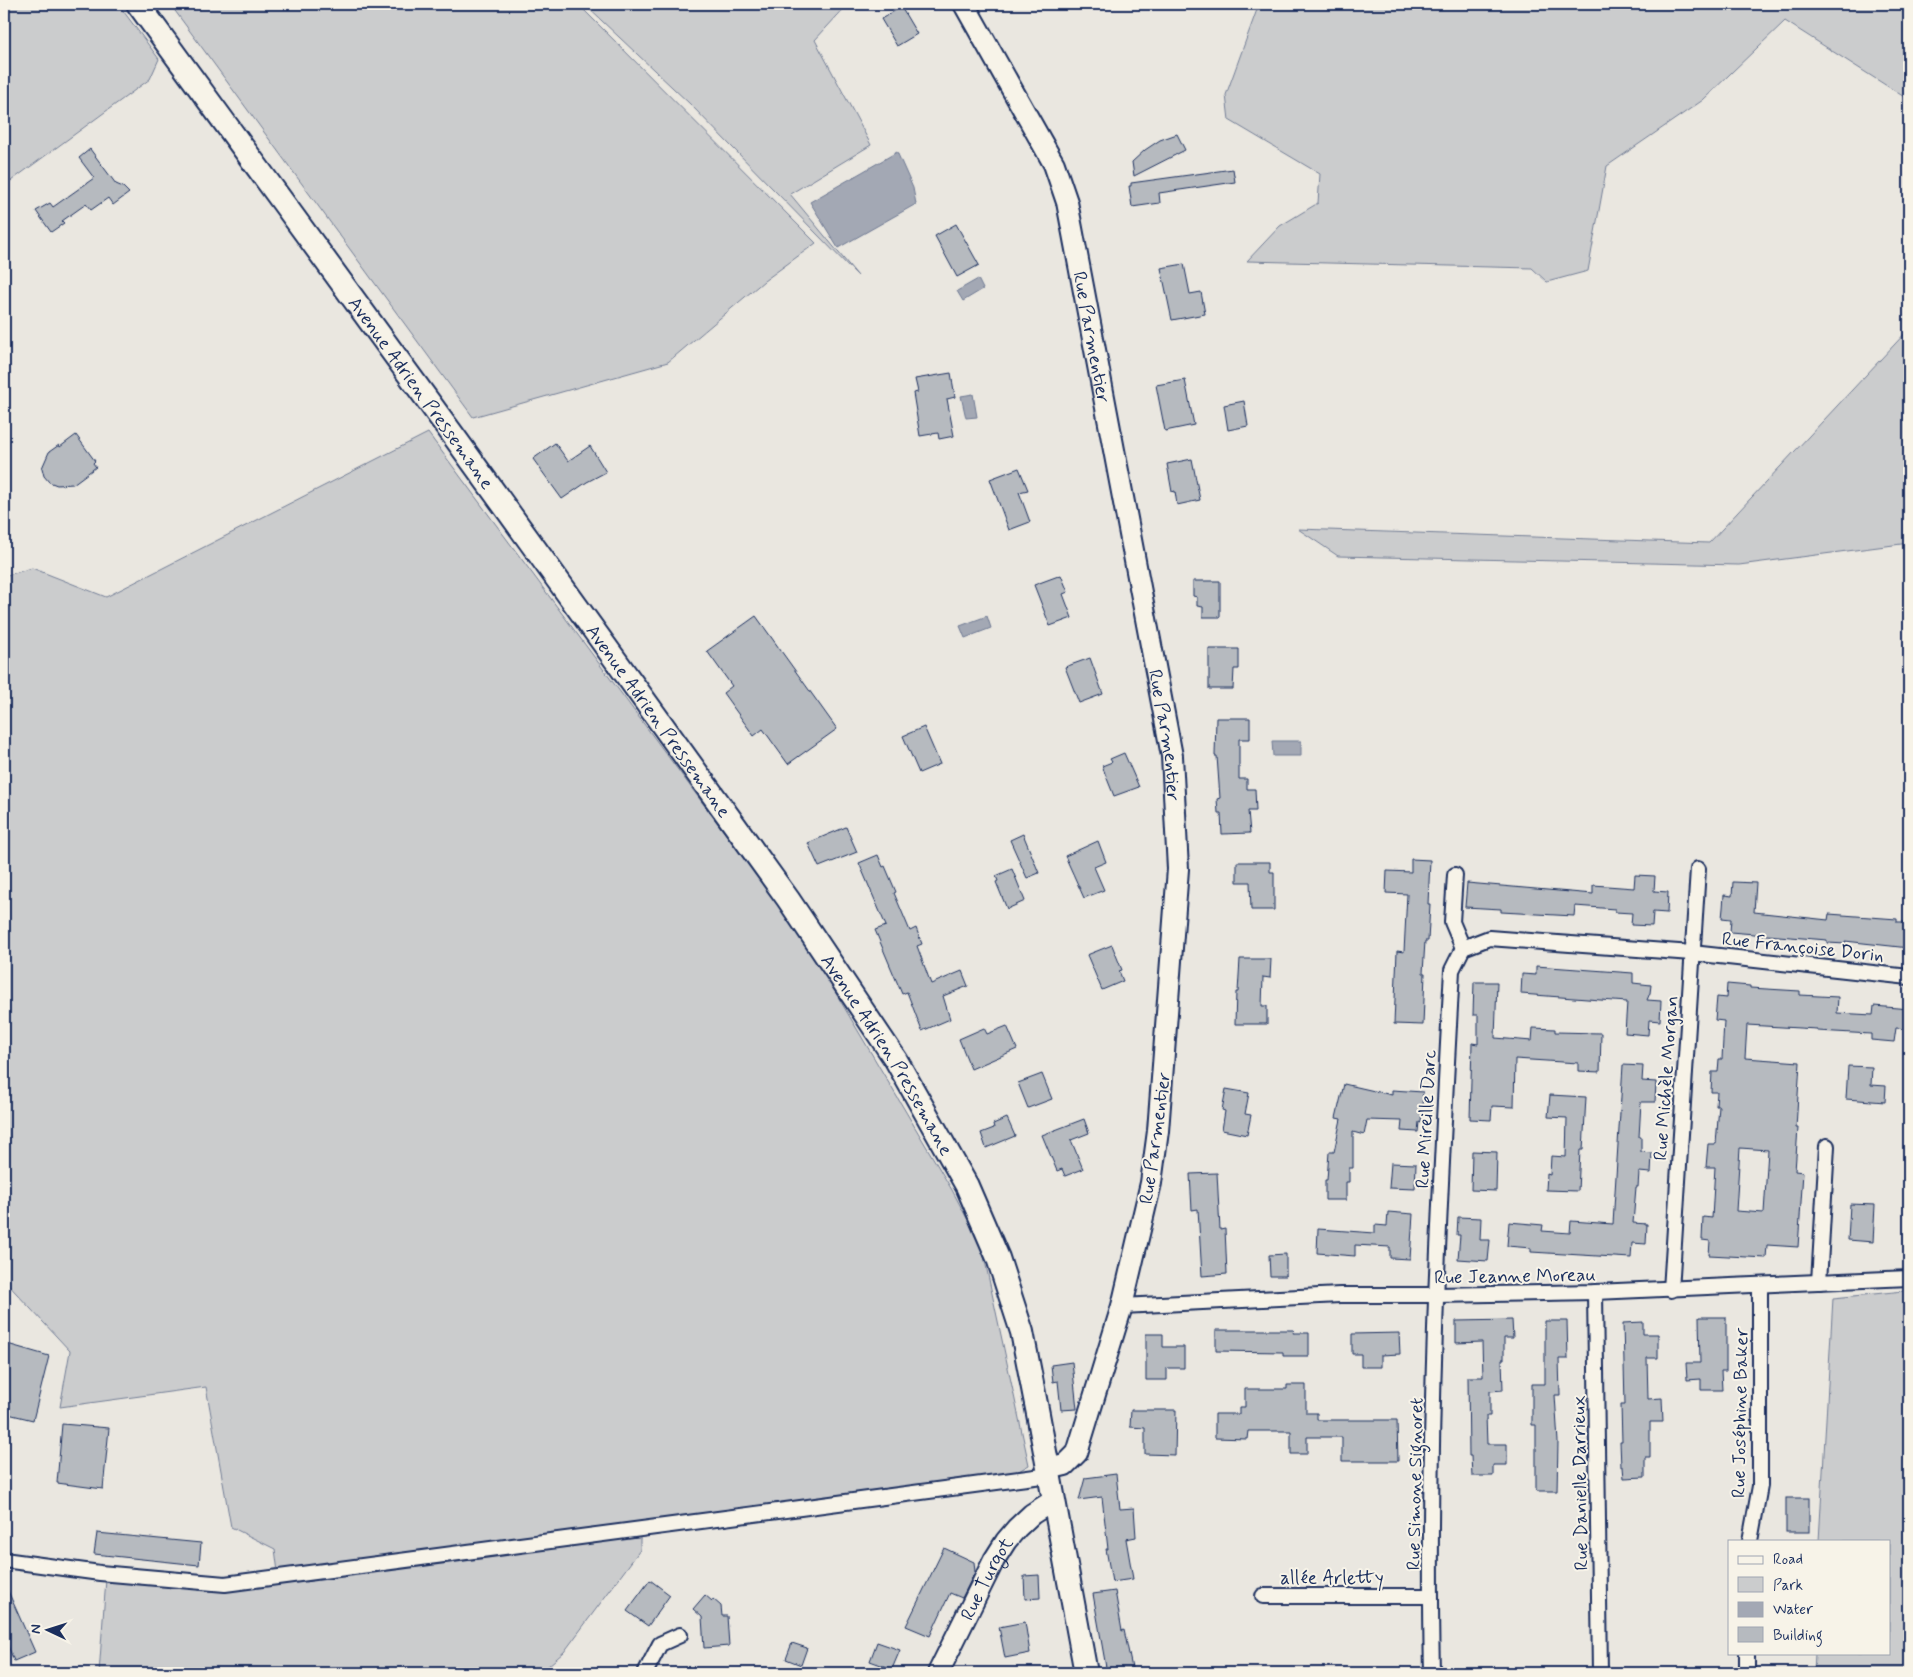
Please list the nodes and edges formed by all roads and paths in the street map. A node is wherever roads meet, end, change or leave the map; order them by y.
1 (138, 4) edge
2 (965, 4) edge
3 (1698, 869) dead end
4 (1455, 875) dead end
5 (1463, 948) junction
6 (1692, 952) junction
7 (1909, 977) edge
8 (1827, 1146) dead end
9 (1909, 1278) edge
10 (1819, 1282) junction
11 (1760, 1286) junction
12 (1671, 1290) junction
13 (1596, 1292) junction
14 (1436, 1295) junction
15 (1122, 1306) junction
16 (1049, 1472) junction
17 (1054, 1500) junction
18 (1750, 1540) edge
19 (4, 1560) edge
20 (1263, 1596) dead end
21 (1430, 1596) junction
22 (680, 1634) dead end
23 (1747, 1654) edge
24 (645, 1673) edge
25 (938, 1673) edge
26 (1086, 1673) edge
27 (1432, 1673) edge
28 (1600, 1673) edge
29 (1747, 1673) edge

1 - 16 main road, Avenue Adrien Pressemane
2 - 15 street, Rue Parmentier
3 - 6 street, Rue Michèle Morgan
4 - 5 street
5 - 6 street
5 - 14 street, Rue Mireille Darc
6 - 7 street, Rue Françoise Dorin
6 - 12 street, Rue Michèle Morgan
8 - 10 street
9 - 10 street, Rue Jeanne Moreau
10 - 11 street, Rue Jeanne Moreau
11 - 12 street, Rue Jeanne Moreau
11 - 18 street, Rue Joséphine Baker
12 - 13 street, Rue Jeanne Moreau
13 - 14 street, Rue Jeanne Moreau
13 - 28 street, Rue Danielle Darrieux
14 - 15 street, Rue Jeanne Moreau
14 - 21 street, Rue Simone Signoret
15 - 16 street, Rue Parmentier
16 - 17 main road, Avenue Adrien Pressemane
16 - 19 street
17 - 25 street, Rue Turgot
17 - 26 main road, Avenue Adrien Pressemane
20 - 21 street, allée Arletty
21 - 27 street, Rue Simone Signoret
22 - 24 street
23 - 29 street

